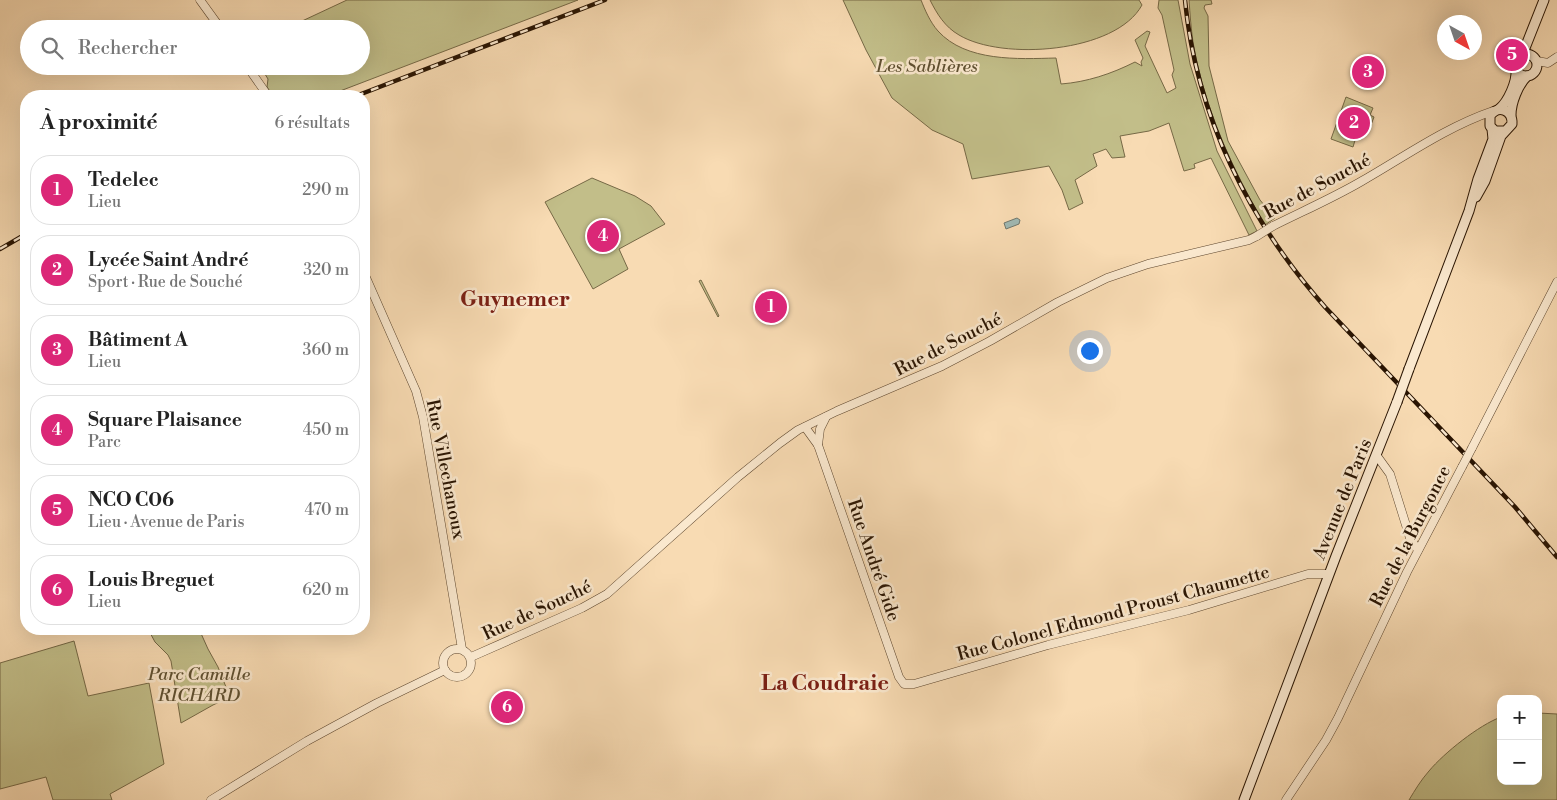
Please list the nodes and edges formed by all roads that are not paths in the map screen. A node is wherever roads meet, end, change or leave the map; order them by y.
1 (200, 0) edge
2 (1544, 0) edge
3 (1548, 0) edge
4 (214, 20) edge
5 (1525, 55) junction
6 (1557, 56) edge
7 (1537, 62) junction
8 (1516, 70) junction
9 (253, 75) edge
10 (1527, 76) junction
11 (264, 90) edge
12 (1496, 110) junction
13 (1511, 115) junction
14 (1474, 119) junction
15 (1490, 126) junction
16 (1505, 131) junction
17 (1469, 211) junction
18 (1557, 282) edge
19 (370, 286) edge
20 (826, 417) junction
21 (805, 427) junction
22 (818, 445) junction
23 (1376, 456) junction
24 (1418, 550) junction
25 (1329, 574) junction
26 (462, 650) junction
27 (470, 657) junction
28 (445, 670) junction
29 (904, 684) joint
30 (211, 800) edge
31 (1244, 800) edge
32 (1286, 800) edge

1 - 4 street
2 - 5 main road
3 - 5 main road
5 - 7 main road
5 - 8 main road
6 - 7 street
7 - 10 main road
8 - 10 main road
8 - 12 main road
9 - 11 street
10 - 13 main road
12 - 13 main road
12 - 14 street, Rue de Souché
12 - 15 main road
13 - 16 main road
14 - 15 street
14 - 20 street, Rue de Souché, bridge
15 - 16 main road
15 - 17 main road, Avenue de Paris
16 - 17 main road, Avenue de Paris
17 - 23 main road, Avenue de Paris, bridge
18 - 24 street, Rue de la Burgonce, bridge
19 - 26 street, Rue Villechanoux
20 - 21 street, Rue de Souché
20 - 22 street
21 - 22 street, Rue André Gide
21 - 27 street, Rue de Souché
22 - 29 street, Rue André Gide
23 - 24 street
23 - 25 main road, Avenue de Paris
24 - 32 street, Rue de la Burgonce
25 - 29 street, Rue Colonel Edmond Proust Chaumette
25 - 31 main road, Avenue de Paris
26 - 27 street
26 - 28 street
27 - 28 street
28 - 30 street

